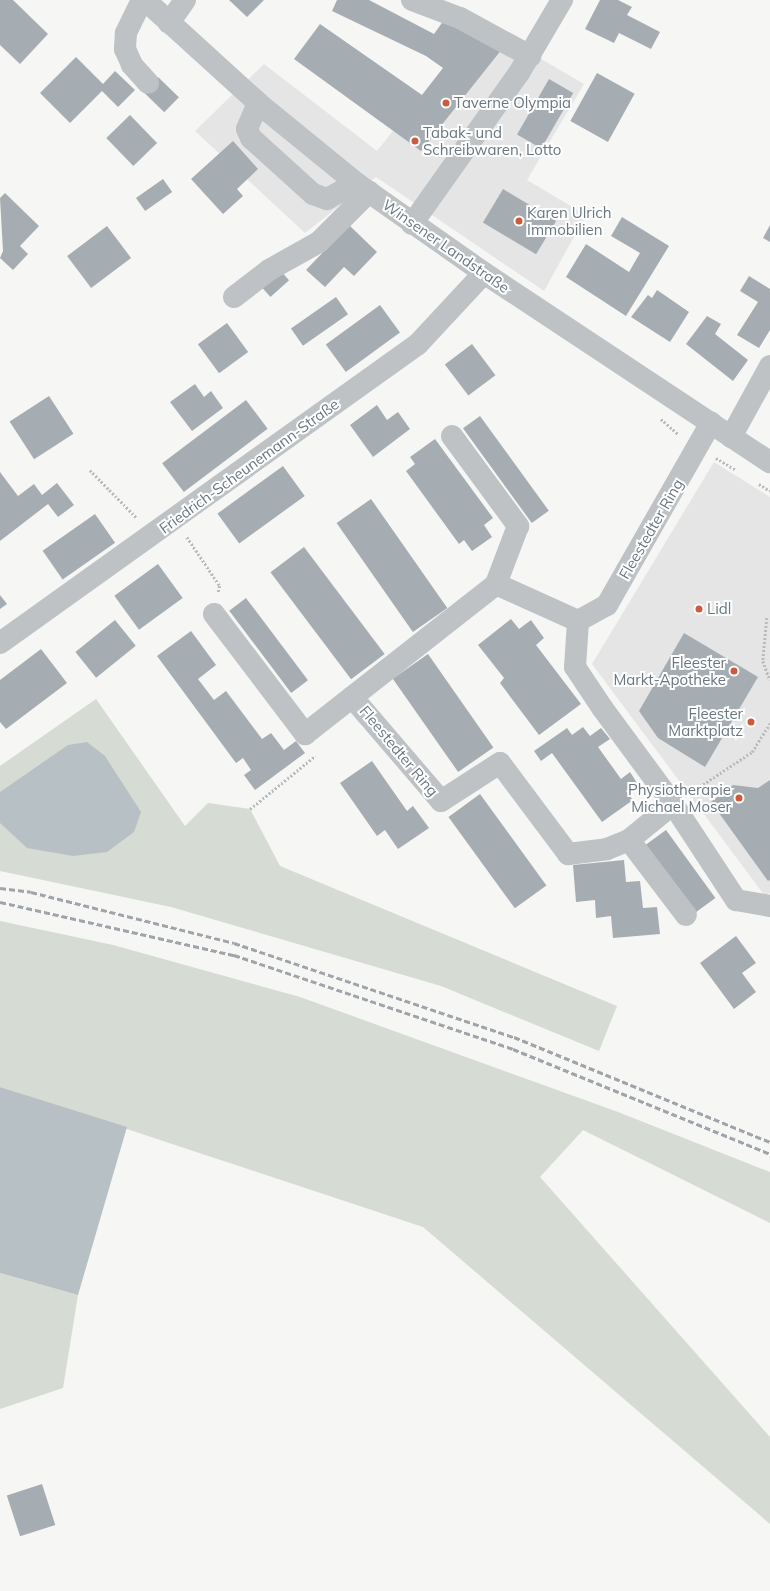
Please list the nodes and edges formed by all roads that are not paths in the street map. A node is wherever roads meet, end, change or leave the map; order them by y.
1 (142, 0) edge
2 (145, 0) edge
3 (185, 0) edge
4 (412, 0) edge
5 (562, 0) edge
6 (169, 23) junction
7 (530, 56) junction
8 (148, 83) dead end
9 (258, 103) junction
10 (362, 188) junction
11 (412, 224) junction
12 (484, 273) junction
13 (234, 297) dead end
14 (770, 366) edge
15 (711, 423) junction
16 (452, 436) dead end
17 (731, 436) junction
18 (770, 462) edge
19 (496, 584) junction
20 (214, 614) road end
21 (578, 621) junction
22 (0, 643) edge
23 (352, 697) junction
24 (673, 804) junction
25 (629, 840) junction
26 (769, 905) edge
27 (686, 915) dead end

1 - 8 street
2 - 6 street, Winsener Landstraße
3 - 6 street
4 - 7 street
5 - 7 street
6 - 9 street, Winsener Landstraße
7 - 11 street
9 - 10 street, Winsener Landstraße
9 - 10 street
10 - 11 street, Winsener Landstraße
10 - 13 street
11 - 12 street, Winsener Landstraße
12 - 15 street, Winsener Landstraße
12 - 22 street, Friedrich-Scheunemann-Straße
14 - 17 street
15 - 17 street, Winsener Landstraße
15 - 21 street, Fleestedter Ring
16 - 19 street
17 - 18 street, Winsener Landstraße
19 - 21 street
19 - 23 street, Fleestedter Ring
20 - 23 street, Fleestedter Ring
21 - 24 street
23 - 25 street, Fleestedter Ring
24 - 25 street, Fleestedter Ring
24 - 26 street
25 - 27 street

